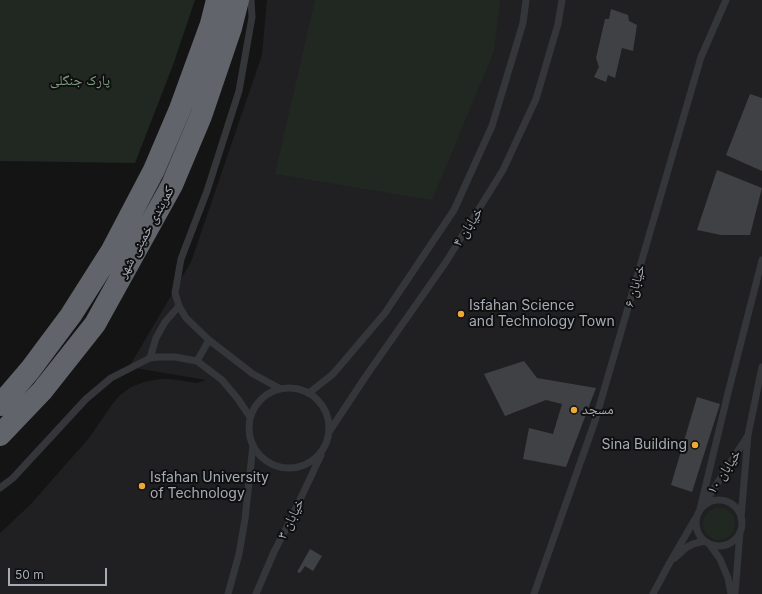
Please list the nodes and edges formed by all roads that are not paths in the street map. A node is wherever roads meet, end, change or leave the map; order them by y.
1 (217, 0) edge
2 (238, 0) edge
3 (251, 0) edge
4 (526, 0) edge
5 (562, 0) edge
6 (726, 0) edge
7 (762, 260) edge
8 (179, 306) junction
9 (209, 340) junction
10 (150, 358) junction
11 (197, 361) junction
12 (762, 367) edge
13 (760, 382) edge
14 (278, 388) junction
15 (309, 393) junction
16 (0, 405) edge
17 (250, 416) junction
18 (329, 432) junction
19 (0, 435) edge
20 (748, 435) junction
21 (326, 444) junction
22 (253, 446) junction
23 (0, 488) edge
24 (700, 509) junction
25 (696, 516) junction
26 (741, 518) junction
27 (740, 531) junction
28 (707, 543) junction
29 (669, 564) junction
30 (228, 594) edge
31 (256, 594) edge
32 (534, 594) edge
33 (653, 594) edge
34 (731, 594) edge
35 (735, 594) edge

1 - 16 highway, کمربندی خمینی شهر
2 - 19 highway, کمربندی خمینی شهر
3 - 8 lane
4 - 15 lane, خیابان ۴
5 - 18 lane, خیابان ۴
6 - 32 lane, خیابان ۶
7 - 24 lane
8 - 9 lane
8 - 10 lane
9 - 11 lane
9 - 14 lane
10 - 11 lane
10 - 23 lane
11 - 17 lane
12 - 13 lane, خیابان ۱۰
13 - 20 lane, خیابان ۱۰
14 - 15 lane
14 - 17 lane
15 - 18 lane
17 - 22 lane
18 - 21 lane
20 - 24 lane, خیابان ۱۰
20 - 26 lane, خیابان ۱۰
21 - 22 lane
21 - 31 lane, خیابان ۳
22 - 30 lane
24 - 25 lane
24 - 26 lane
25 - 28 lane
25 - 29 lane
26 - 27 lane
27 - 28 lane
27 - 35 lane
28 - 29 lane
28 - 34 lane
29 - 33 lane

